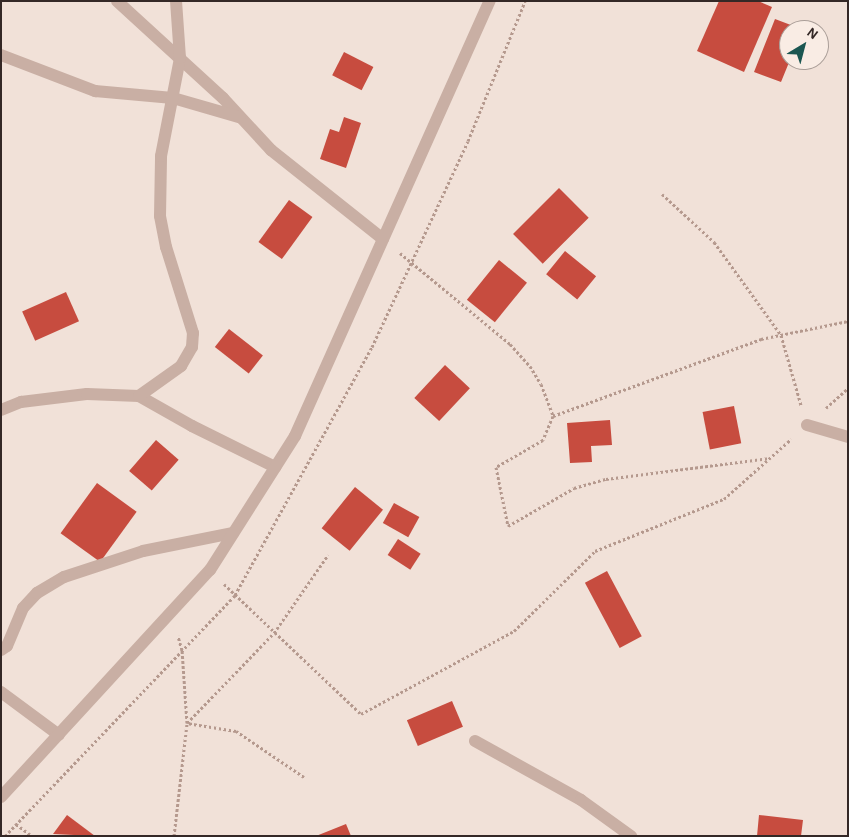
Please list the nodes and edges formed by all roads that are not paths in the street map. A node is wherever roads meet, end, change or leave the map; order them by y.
1 (117, 1) edge
2 (176, 1) edge
3 (490, 1) edge
4 (1, 55) edge
5 (180, 58) junction
6 (174, 98) junction
7 (240, 117) junction
8 (383, 239) junction
9 (139, 396) junction
10 (1, 410) edge
11 (807, 425) road end
12 (848, 437) edge
13 (275, 468) junction
14 (233, 534) junction
15 (1, 650) edge
16 (1, 692) edge
17 (59, 735) junction
18 (475, 740) dead end
19 (1, 797) edge
20 (631, 836) edge

1 - 5 street
2 - 5 street
3 - 8 street
4 - 6 street
5 - 6 street
5 - 7 street
6 - 7 street
6 - 9 street
7 - 8 street
8 - 13 street
9 - 10 street
9 - 13 street
11 - 12 street
13 - 14 street
14 - 15 street
14 - 17 street
16 - 17 street
17 - 19 street
18 - 20 street

